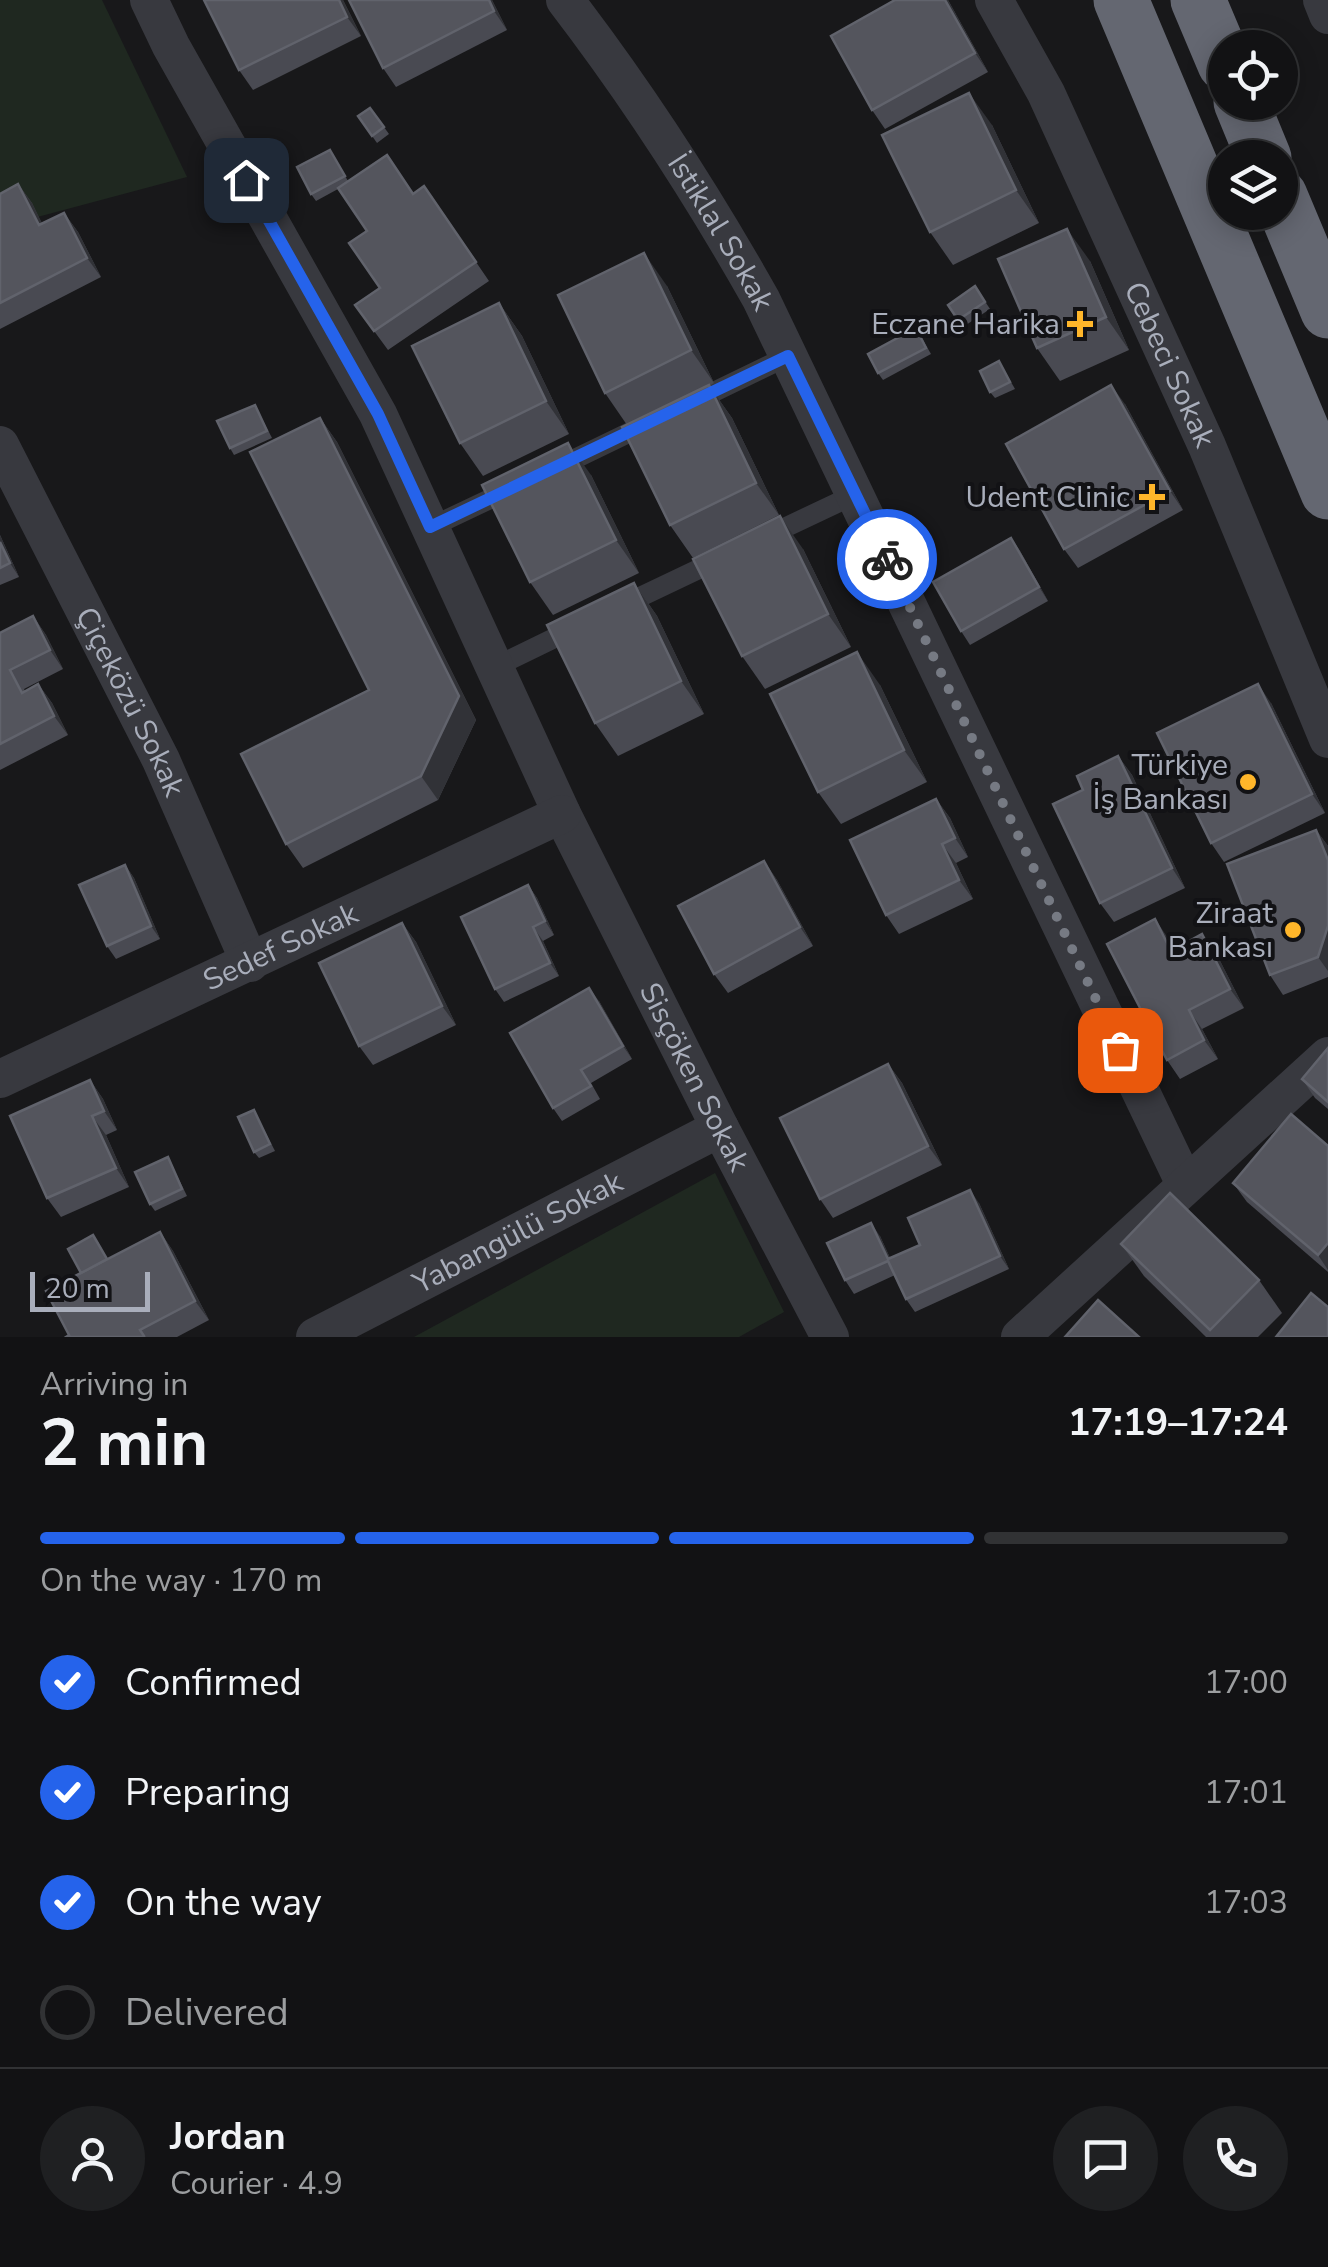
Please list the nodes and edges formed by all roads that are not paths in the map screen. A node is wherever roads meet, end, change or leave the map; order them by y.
1 (149, 0) edge
2 (565, 0) edge
3 (994, 0) edge
4 (1121, 0) edge
5 (1198, 0) edge
6 (1322, 0) edge
7 (1328, 14) edge
8 (1211, 30) edge
9 (1294, 230) edge
10 (1328, 311) edge
11 (788, 356) junction
12 (0, 444) edge
13 (1328, 492) edge
14 (856, 494) junction
15 (430, 527) junction
16 (494, 667) junction
17 (1328, 739) edge
18 (562, 814) junction
19 (250, 963) junction
20 (1328, 1056) edge
21 (0, 1079) edge
22 (720, 1128) junction
23 (1185, 1184) junction
24 (315, 1337) edge
25 (830, 1337) edge
26 (1020, 1337) edge

1 - 15 street, Sisçöken Sokak
2 - 11 street, İstiklal Sokak
3 - 17 street, Cebeci Sokak
4 - 13 highway
5 - 8 highway
6 - 7 street
9 - 10 highway
11 - 14 street, İstiklal Sokak
11 - 15 lane
12 - 19 street, Çiçeközü Sokak
14 - 16 lane
14 - 23 street, İstiklal Sokak
15 - 16 street, Sisçöken Sokak
16 - 18 street, Sisçöken Sokak
18 - 19 street, Sedef Sokak
18 - 22 street, Sisçöken Sokak
19 - 21 street, Sedef Sokak
20 - 23 street
22 - 24 street, Yabangülü Sokak
22 - 25 street, Sisçöken Sokak
23 - 26 street

